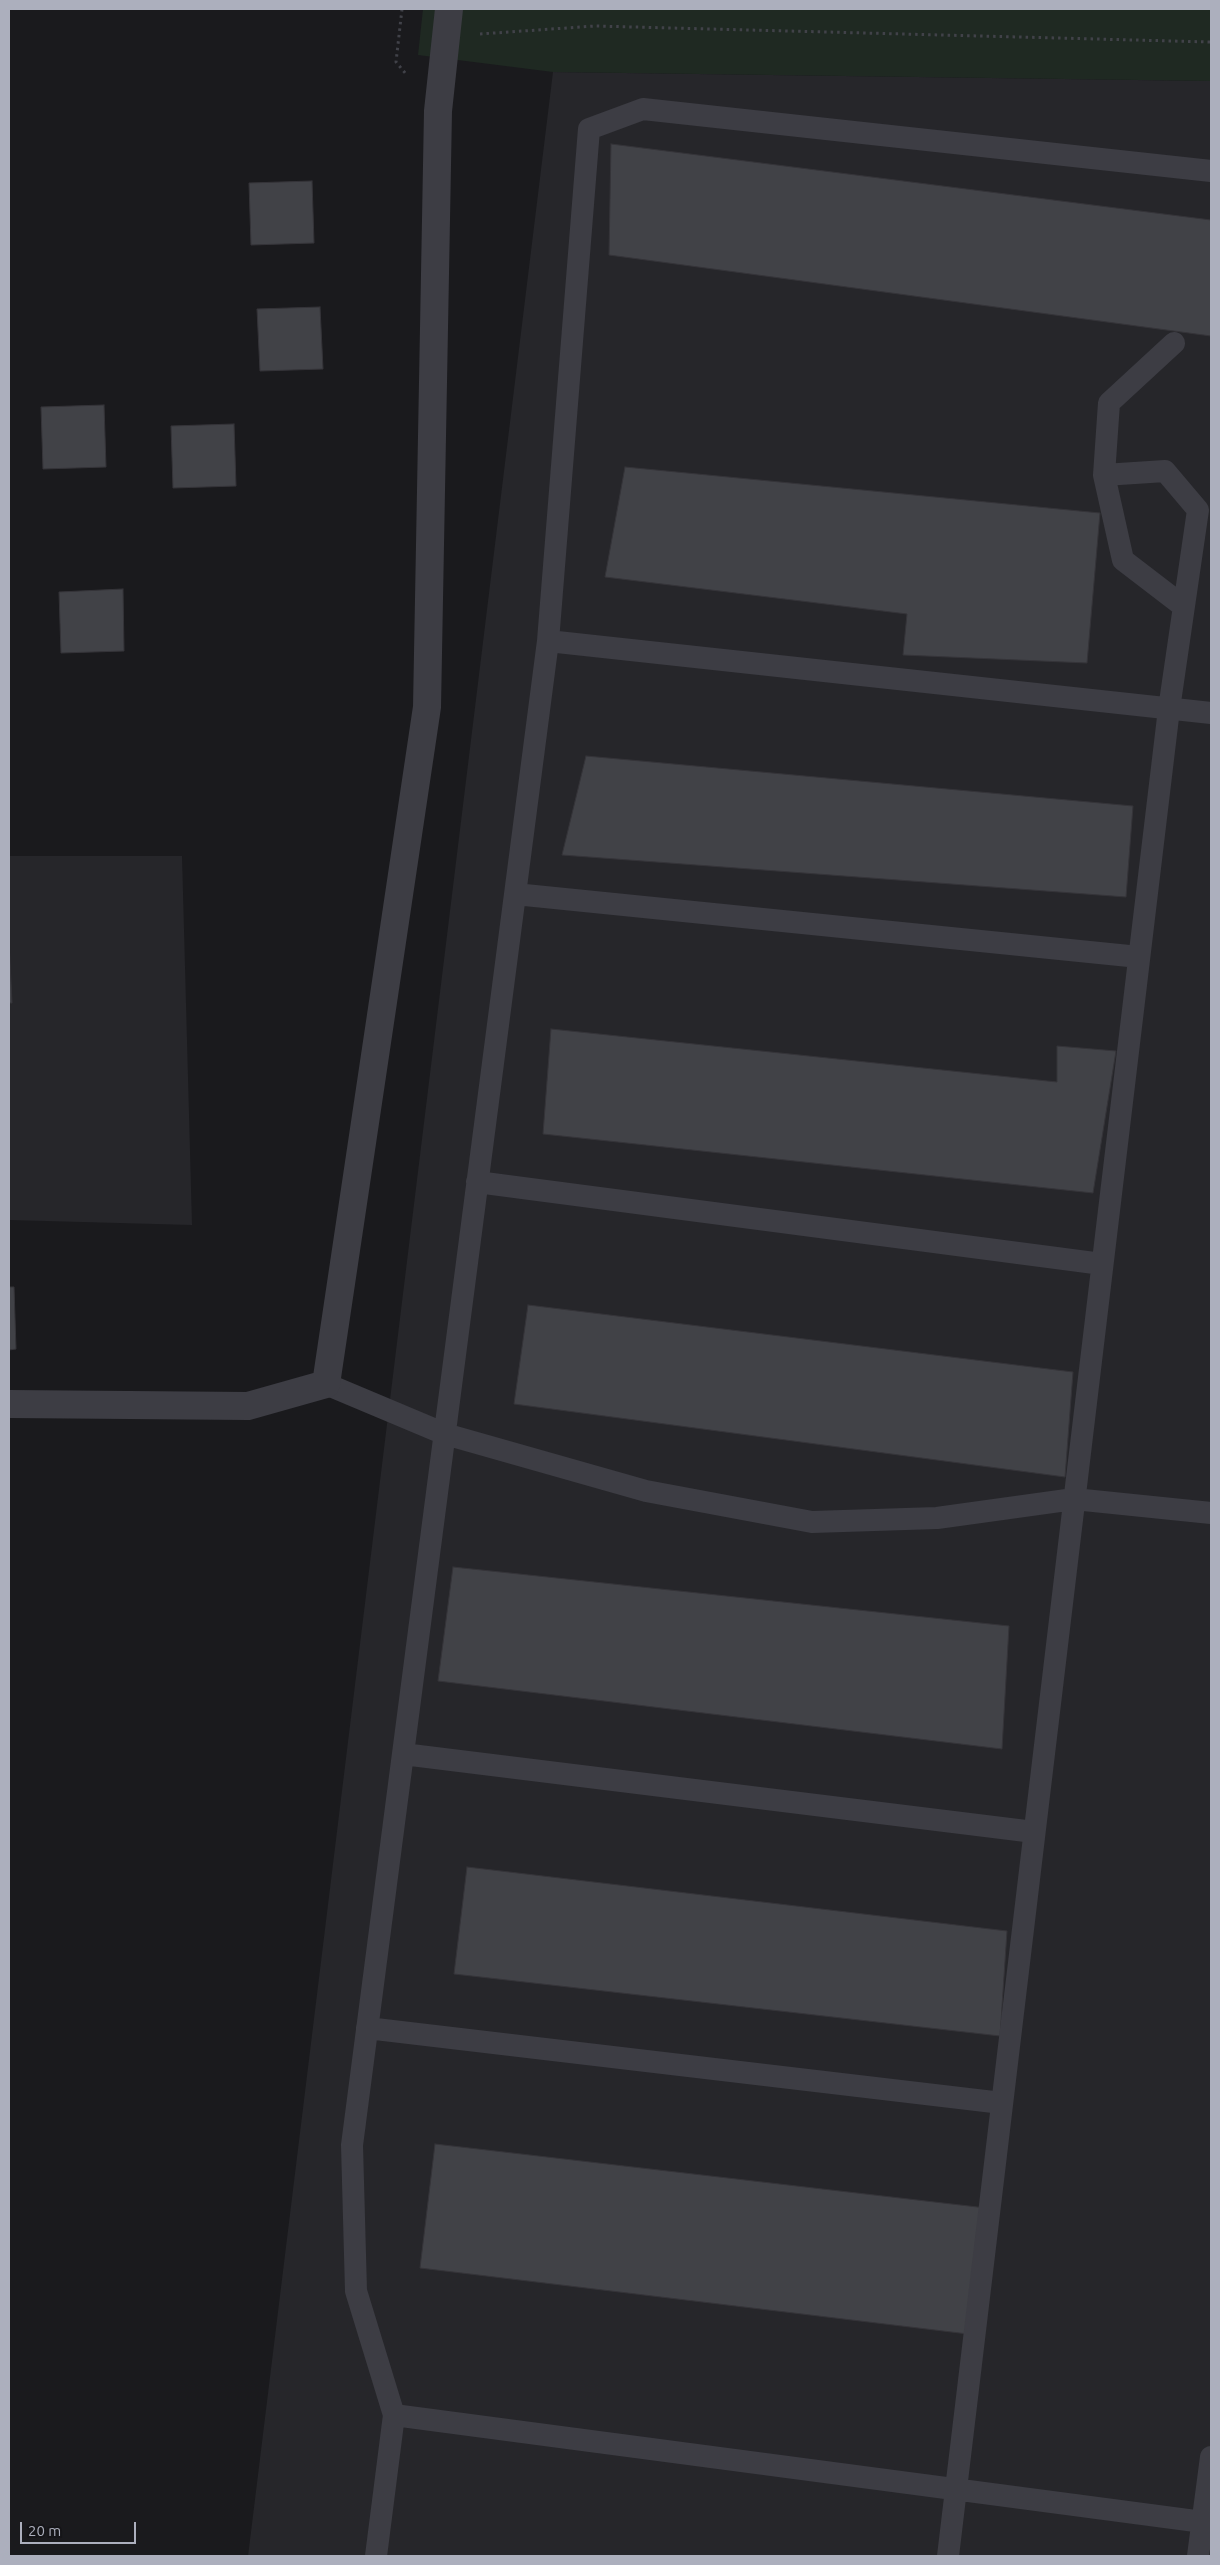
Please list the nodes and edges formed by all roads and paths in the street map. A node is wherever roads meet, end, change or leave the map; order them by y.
1 (449, 9) edge
2 (446, 38) junction
3 (1211, 42) edge
4 (1211, 171) edge
5 (1174, 343) dead end
6 (1104, 475) junction
7 (1184, 606) junction
8 (548, 641) junction
9 (1169, 709) junction
10 (1211, 713) edge
11 (515, 894) junction
12 (1139, 957) junction
13 (477, 1182) junction
14 (1102, 1264) junction
15 (326, 1384) junction
16 (9, 1404) edge
17 (445, 1434) junction
18 (1074, 1499) junction
19 (1211, 1513) edge
20 (403, 1754) junction
21 (1034, 1832) junction
22 (367, 2028) junction
23 (1002, 2103) junction
24 (394, 2415) junction
25 (1211, 2456) edge
26 (956, 2489) junction
27 (1203, 2522) junction
28 (376, 2556) edge
29 (948, 2556) edge
30 (1198, 2556) edge

1 - 2 street
2 - 3 path
2 - 15 street
4 - 8 lane
5 - 6 lane
6 - 7 lane
6 - 7 lane
7 - 9 lane
8 - 9 lane
8 - 11 lane
9 - 10 lane
9 - 12 lane
11 - 12 lane
11 - 13 lane
12 - 14 lane
13 - 14 lane
13 - 17 lane
14 - 18 lane
15 - 16 street
15 - 17 lane
17 - 18 lane
17 - 20 lane
18 - 19 lane
18 - 21 lane
20 - 21 lane
20 - 22 lane
21 - 23 lane
22 - 23 lane
22 - 24 lane
23 - 26 lane
24 - 26 lane
24 - 28 lane
25 - 27 lane
26 - 27 lane
26 - 29 lane
27 - 30 lane

